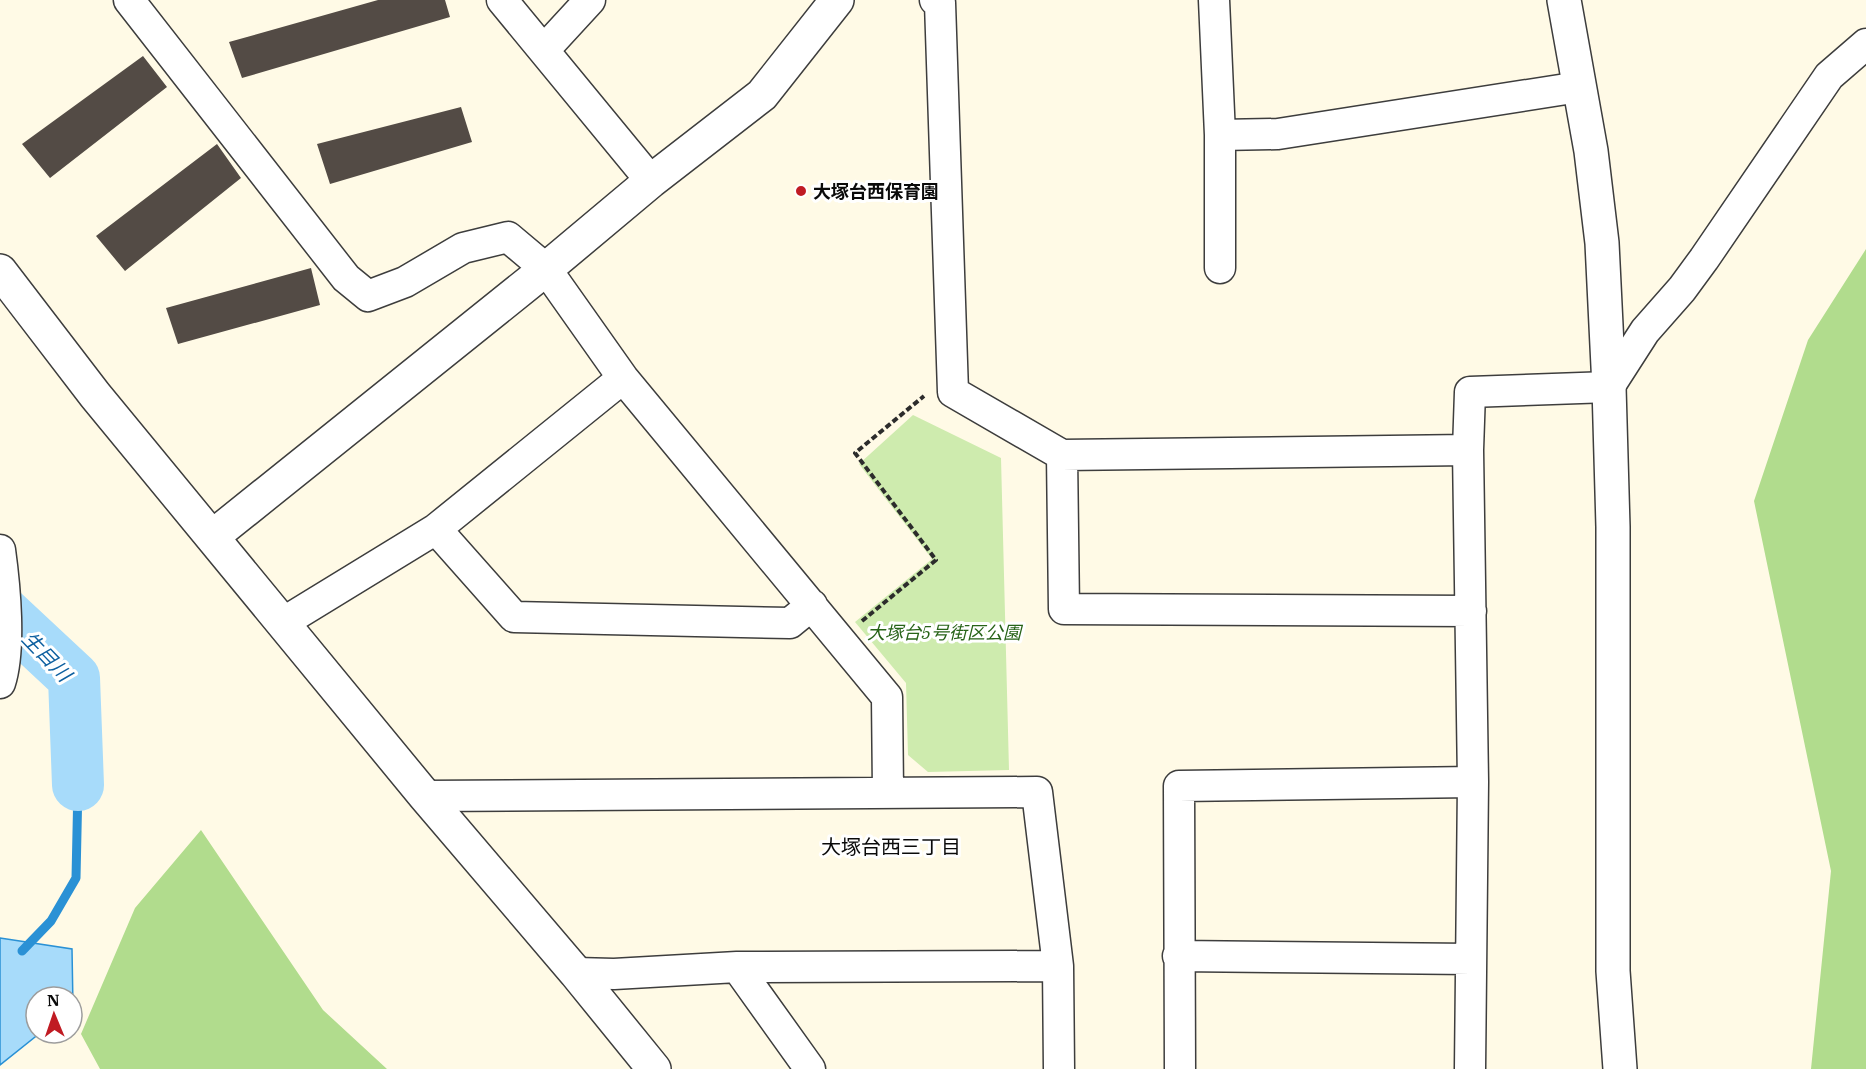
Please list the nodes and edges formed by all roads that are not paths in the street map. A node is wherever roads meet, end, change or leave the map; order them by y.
1 (129, 0) edge
2 (502, 0) edge
3 (590, 0) edge
4 (837, 0) edge
5 (935, 0) edge
6 (1214, 0) edge
7 (1564, 0) edge
8 (1866, 44) edge
9 (544, 50) junction
10 (1579, 87) junction
11 (1220, 135) junction
12 (651, 181) junction
13 (1220, 268) dead end
14 (546, 269) junction
15 (0, 271) edge
16 (623, 378) junction
17 (1609, 387) junction
18 (1468, 450) junction
19 (1062, 455) junction
20 (436, 529) junction
21 (212, 537) junction
22 (0, 550) edge
23 (812, 605) junction
24 (1471, 610) junction
25 (284, 622) junction
26 (0, 683) edge
27 (1473, 782) junction
28 (888, 792) junction
29 (425, 796) junction
30 (1178, 956) junction
31 (1471, 959) junction
32 (1058, 966) junction
33 (737, 967) junction
34 (576, 973) junction
35 (654, 1069) edge
36 (810, 1069) edge
37 (1059, 1069) edge
38 (1180, 1069) edge
39 (1470, 1069) edge
40 (1620, 1069) edge

1 - 14 street
2 - 9 street
3 - 9 street
4 - 12 street
5 - 19 street
6 - 11 street
7 - 10 street
8 - 17 street
9 - 12 street
10 - 11 street
10 - 17 street
11 - 13 street
12 - 14 street
14 - 16 street
14 - 21 street
15 - 21 street
16 - 20 street
16 - 23 street
17 - 18 street
17 - 40 street
18 - 19 street
18 - 24 street
19 - 24 street
20 - 23 street
20 - 25 street
21 - 25 street
22 - 26 street
23 - 28 street
24 - 27 street
25 - 29 street
27 - 30 street
27 - 31 street
28 - 29 street
28 - 32 street
29 - 34 street
30 - 31 street
30 - 38 street
31 - 39 street
32 - 33 street
32 - 37 street
33 - 34 street
33 - 36 street
34 - 35 street

